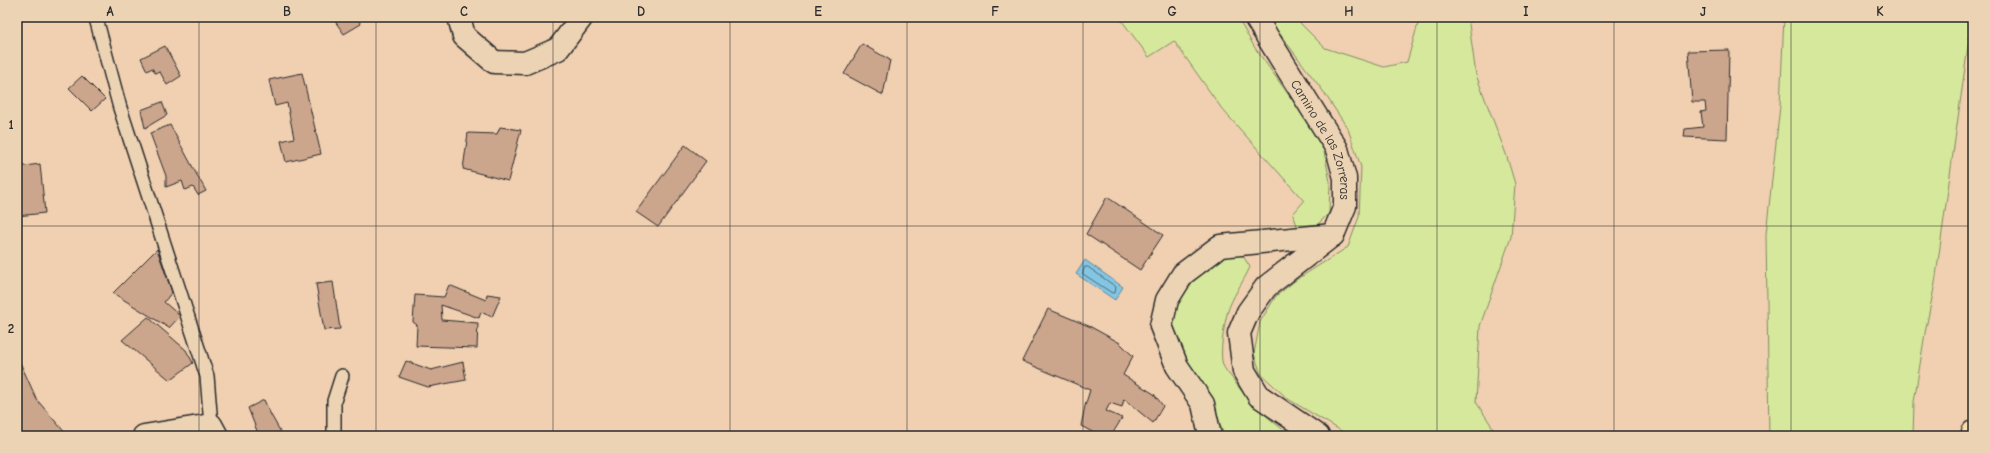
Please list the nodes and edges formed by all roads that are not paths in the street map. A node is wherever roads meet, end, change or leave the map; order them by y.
1 (99, 17) edge
2 (459, 17) edge
3 (582, 17) edge
4 (1255, 17) edge
5 (1333, 235) junction
6 (342, 376) dead end
7 (214, 431) edge
8 (1973, 432) edge
9 (144, 436) edge
10 (334, 436) edge
11 (1210, 436) edge
12 (1318, 436) edge
13 (1973, 436) edge

1 - 7 lane
2 - 3 street
4 - 5 street, Camino de las Zorreras
5 - 11 street
5 - 12 street, Camino de las Zorreras
6 - 10 lane
7 - 9 street
8 - 13 highway

